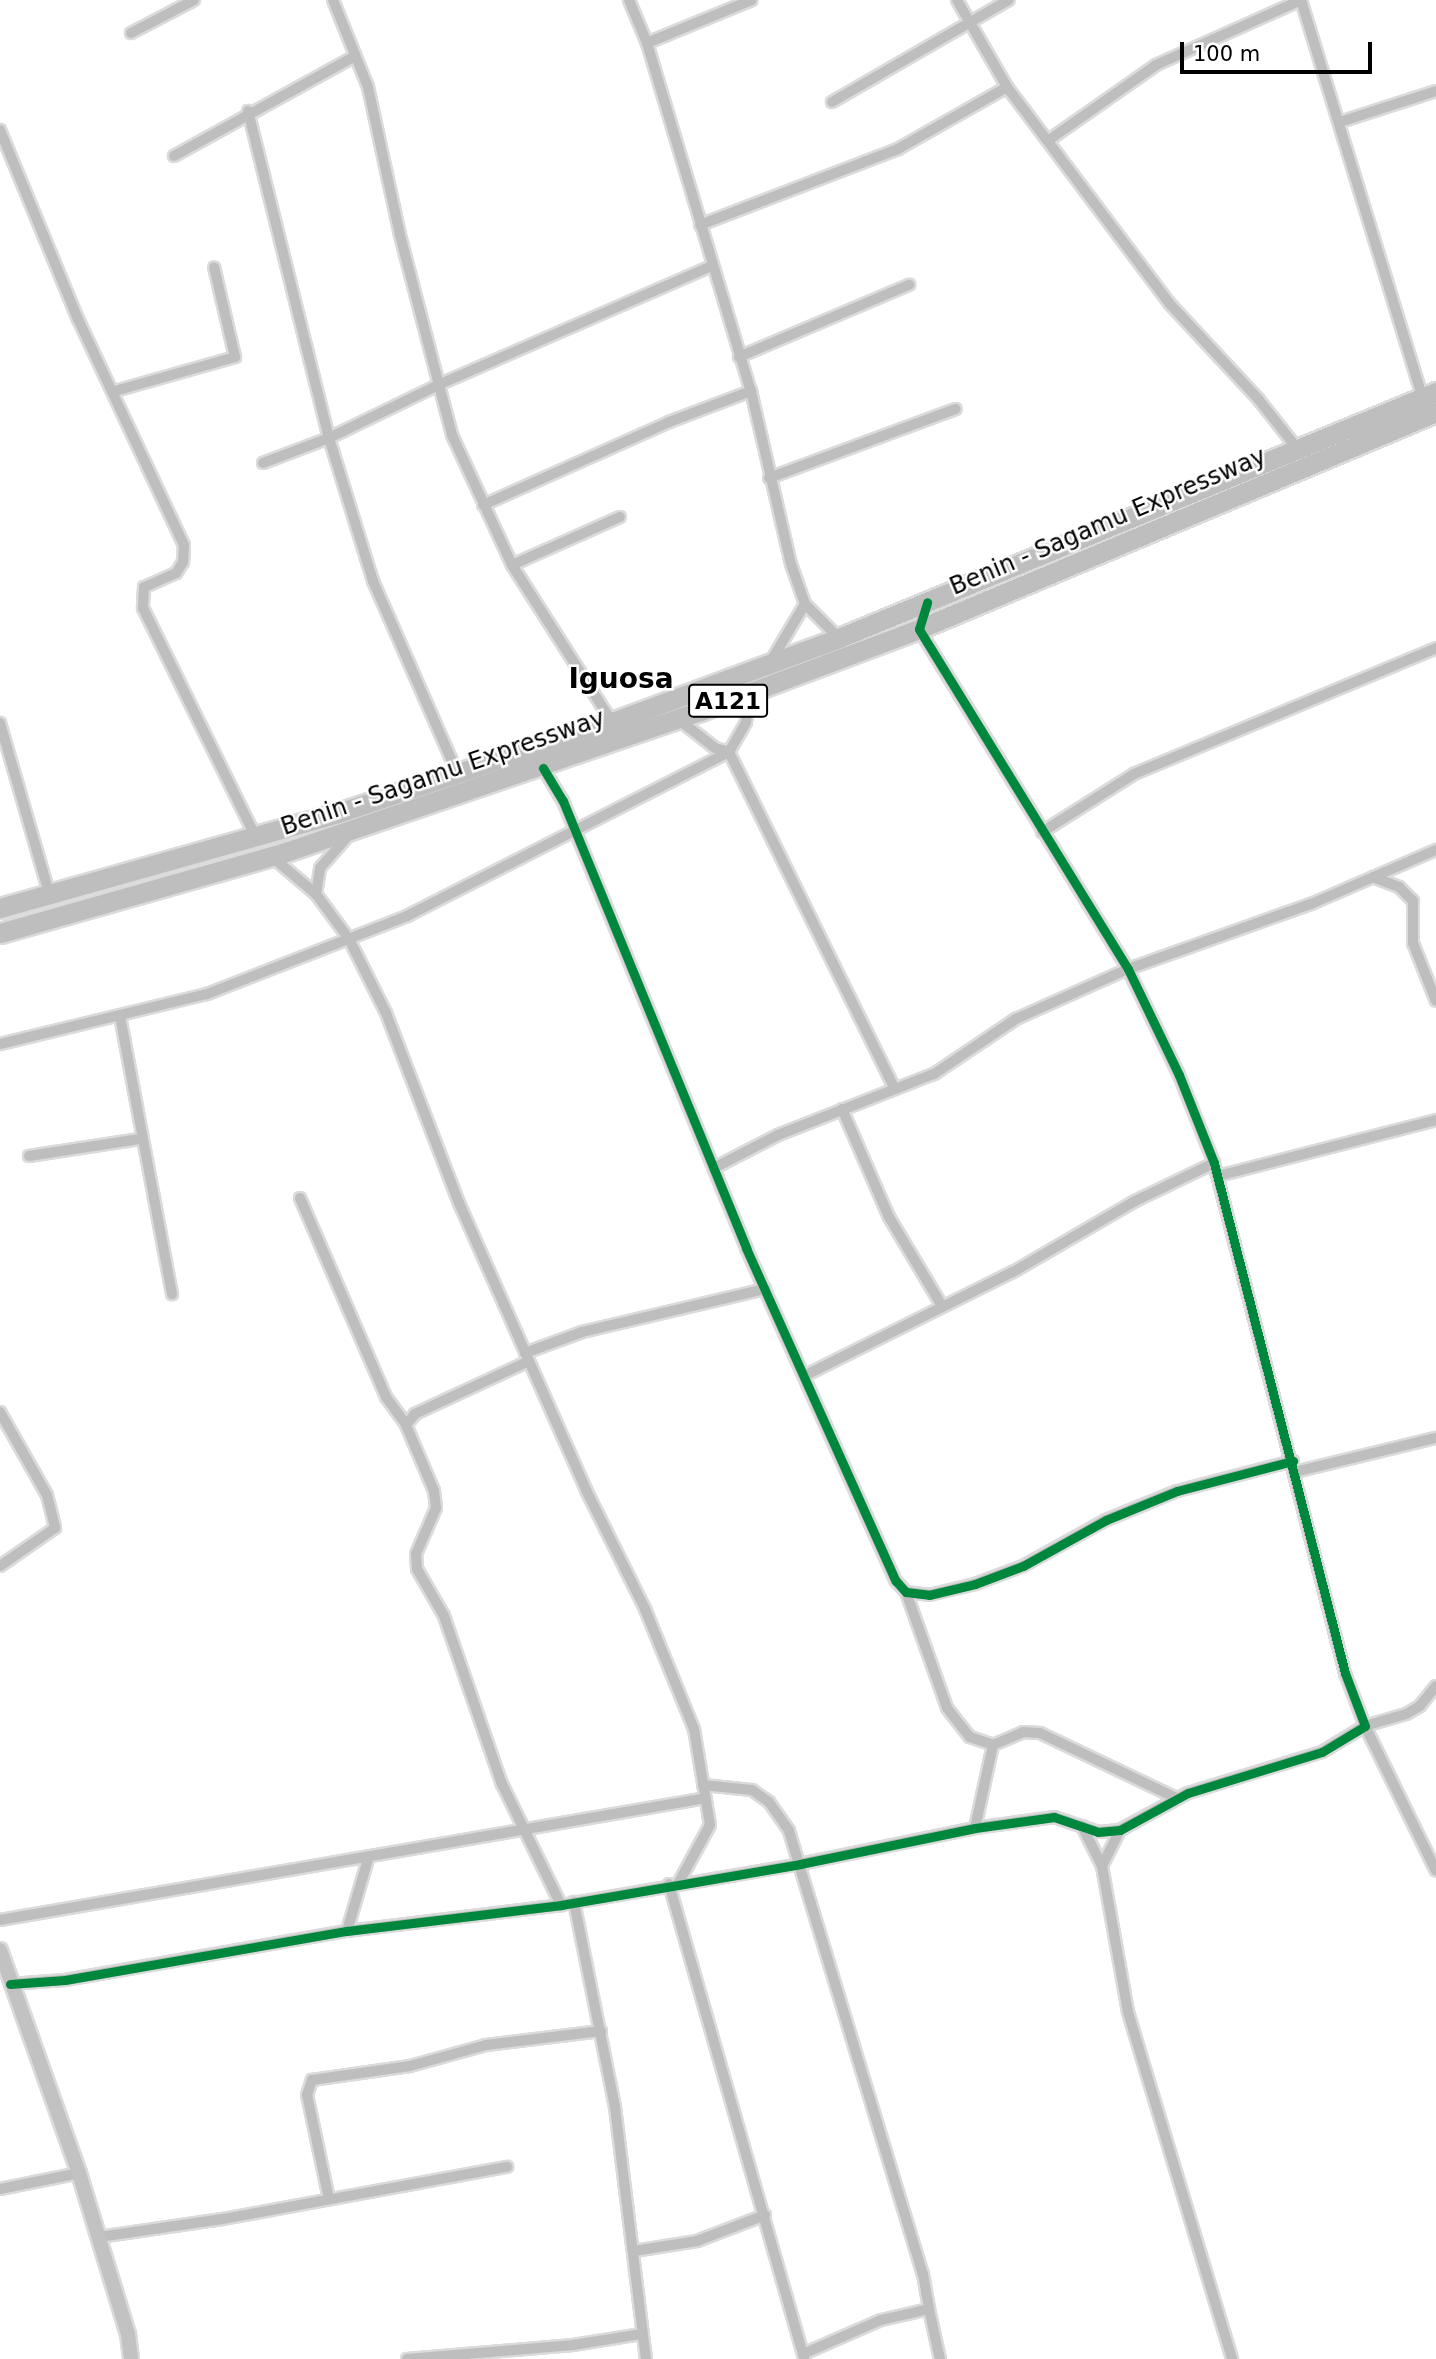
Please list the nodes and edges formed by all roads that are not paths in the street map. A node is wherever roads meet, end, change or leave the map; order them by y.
1 (194, 0) edge
2 (333, 0) edge
3 (629, 0) edge
4 (752, 0) edge
5 (957, 0) edge
6 (1009, 0) edge
7 (1301, 0) edge
8 (972, 23) junction
9 (131, 33) dead end
10 (647, 43) junction
11 (355, 56) junction
12 (1007, 88) junction
13 (1436, 91) edge
14 (832, 102) dead end
15 (248, 111) junction
16 (1340, 122) junction
17 (0, 130) edge
18 (1049, 139) junction
19 (174, 156) dead end
20 (700, 225) junction
21 (712, 266) junction
22 (214, 267) dead end
23 (909, 285) dead end
24 (739, 357) junction
25 (438, 385) junction
26 (115, 391) junction
27 (751, 391) junction
28 (1431, 400) edge
29 (956, 409) dead end
30 (329, 438) junction
31 (1296, 447) junction
32 (263, 463) dead end
33 (769, 478) junction
34 (483, 505) junction
35 (620, 517) dead end
36 (512, 565) junction
37 (927, 602) junction
38 (806, 604) junction
39 (919, 629) junction
40 (839, 638) junction
41 (1436, 648) edge
42 (769, 664) junction
43 (750, 692) junction
44 (678, 719) junction
45 (612, 722) junction
46 (0, 723) edge
47 (729, 752) junction
48 (543, 768) junction
49 (457, 772) junction
50 (353, 830) junction
51 (573, 830) junction
52 (1042, 832) junction
53 (255, 836) junction
54 (1436, 850) edge
55 (271, 856) junction
56 (1373, 877) junction
57 (49, 893) junction
58 (316, 894) junction
59 (0, 908) edge
60 (0, 933) edge
61 (349, 939) junction
62 (1128, 969) junction
63 (1436, 1001) edge
64 (120, 1016) junction
65 (0, 1044) edge
66 (894, 1087) junction
67 (842, 1110) junction
68 (1436, 1120) edge
69 (140, 1139) junction
70 (29, 1156) dead end
71 (1214, 1163) junction
72 (714, 1168) junction
73 (1218, 1176) junction
74 (300, 1198) dead end
75 (765, 1289) junction
76 (172, 1294) dead end
77 (942, 1306) junction
78 (527, 1357) junction
79 (804, 1376) junction
80 (0, 1412) edge
81 (406, 1425) junction
82 (1436, 1438) edge
83 (1294, 1467) junction
84 (0, 1566) edge
85 (906, 1592) junction
86 (1436, 1686) edge
87 (1364, 1726) junction
88 (993, 1745) junction
89 (704, 1785) junction
90 (706, 1798) junction
91 (1176, 1798) junction
92 (1082, 1826) junction
93 (521, 1828) junction
94 (975, 1828) junction
95 (1120, 1830) junction
96 (369, 1857) junction
97 (800, 1864) junction
98 (1102, 1866) junction
99 (1436, 1871) edge
100 (674, 1883) junction
101 (574, 1902) junction
102 (561, 1905) junction
103 (0, 1920) edge
104 (346, 1931) junction
105 (0, 1951) edge
106 (10, 1984) junction
107 (601, 2031) junction
108 (507, 2167) dead end
109 (79, 2173) junction
110 (0, 2189) edge
111 (329, 2199) junction
112 (765, 2215) junction
113 (99, 2237) junction
114 (634, 2251) junction
115 (929, 2309) junction
116 (642, 2334) junction
117 (804, 2357) edge
118 (131, 2359) edge
119 (407, 2359) edge
120 (646, 2359) edge
121 (940, 2359) edge
122 (1232, 2359) edge

1 - 9 street
2 - 11 street
3 - 10 street
4 - 10 street
5 - 8 street
6 - 8 street
7 - 16 street
7 - 18 street
8 - 12 street
8 - 14 street
10 - 20 street
11 - 15 street
11 - 25 street
12 - 18 street
12 - 20 street
13 - 16 street
15 - 19 street
15 - 30 street
16 - 28 street
17 - 26 street
18 - 31 street
20 - 21 street
21 - 24 street
21 - 25 street
22 - 26 street
23 - 24 street
24 - 27 street
25 - 30 street
25 - 34 street
26 - 53 street
27 - 33 street
27 - 34 street
28 - 31 highway, A121
28 - 39 highway, Benin - Sagamu Expressway / A121
29 - 33 street
30 - 32 street
30 - 49 street
31 - 37 highway, A121
33 - 38 street
34 - 36 street
35 - 36 street
36 - 45 street
37 - 39 street
37 - 40 highway, A121
38 - 40 street
38 - 42 street
39 - 43 highway, Benin - Sagamu Expressway / A121
39 - 52 street
40 - 42 highway, A121
41 - 52 street
42 - 45 highway, A121
43 - 44 highway, Benin - Sagamu Expressway / A121
43 - 47 street
44 - 47 street
44 - 48 highway, Benin - Sagamu Expressway / A121
45 - 49 highway, A121
46 - 57 street
47 - 51 street
47 - 66 street
48 - 50 highway, Benin - Sagamu Expressway / A121
48 - 51 street
49 - 53 highway, A121
50 - 55 highway, Benin - Sagamu Expressway / A121
50 - 58 street
51 - 61 street
51 - 72 street
52 - 62 street
53 - 57 highway, A121
54 - 56 street
55 - 58 street
55 - 60 highway, Benin - Sagamu Expressway / A121
56 - 62 street
56 - 63 street
57 - 59 highway, A121
58 - 61 street
61 - 64 street
61 - 78 street
62 - 66 street
62 - 71 street
64 - 65 street
64 - 69 street
66 - 67 street
67 - 72 street
67 - 77 street
68 - 73 street
69 - 70 street
69 - 76 street
71 - 73 street
71 - 77 street
72 - 75 street
73 - 83 street
74 - 81 street
75 - 78 street
75 - 79 street
77 - 79 street
78 - 81 street
78 - 89 street
79 - 85 street
80 - 84 street
81 - 93 street
82 - 83 street
83 - 85 street
83 - 87 street
85 - 88 street
86 - 87 street
87 - 91 street
87 - 99 street
88 - 91 street
88 - 94 street
89 - 90 street
89 - 97 street
90 - 93 street
90 - 100 street
91 - 95 street
92 - 94 street
92 - 95 street
92 - 98 street
93 - 96 street
93 - 102 street
94 - 97 street
95 - 98 street
96 - 103 street
96 - 104 street
97 - 100 street
97 - 115 street
98 - 122 street
100 - 101 street
100 - 112 street
101 - 102 street
101 - 107 street
102 - 104 street
104 - 106 street
105 - 106 street
106 - 109 street
107 - 111 street
107 - 114 street
108 - 111 street
109 - 110 street
109 - 113 street
111 - 113 street
112 - 114 street
112 - 117 street
113 - 118 street
114 - 116 street
115 - 117 street
115 - 121 street
116 - 119 street
116 - 120 street

